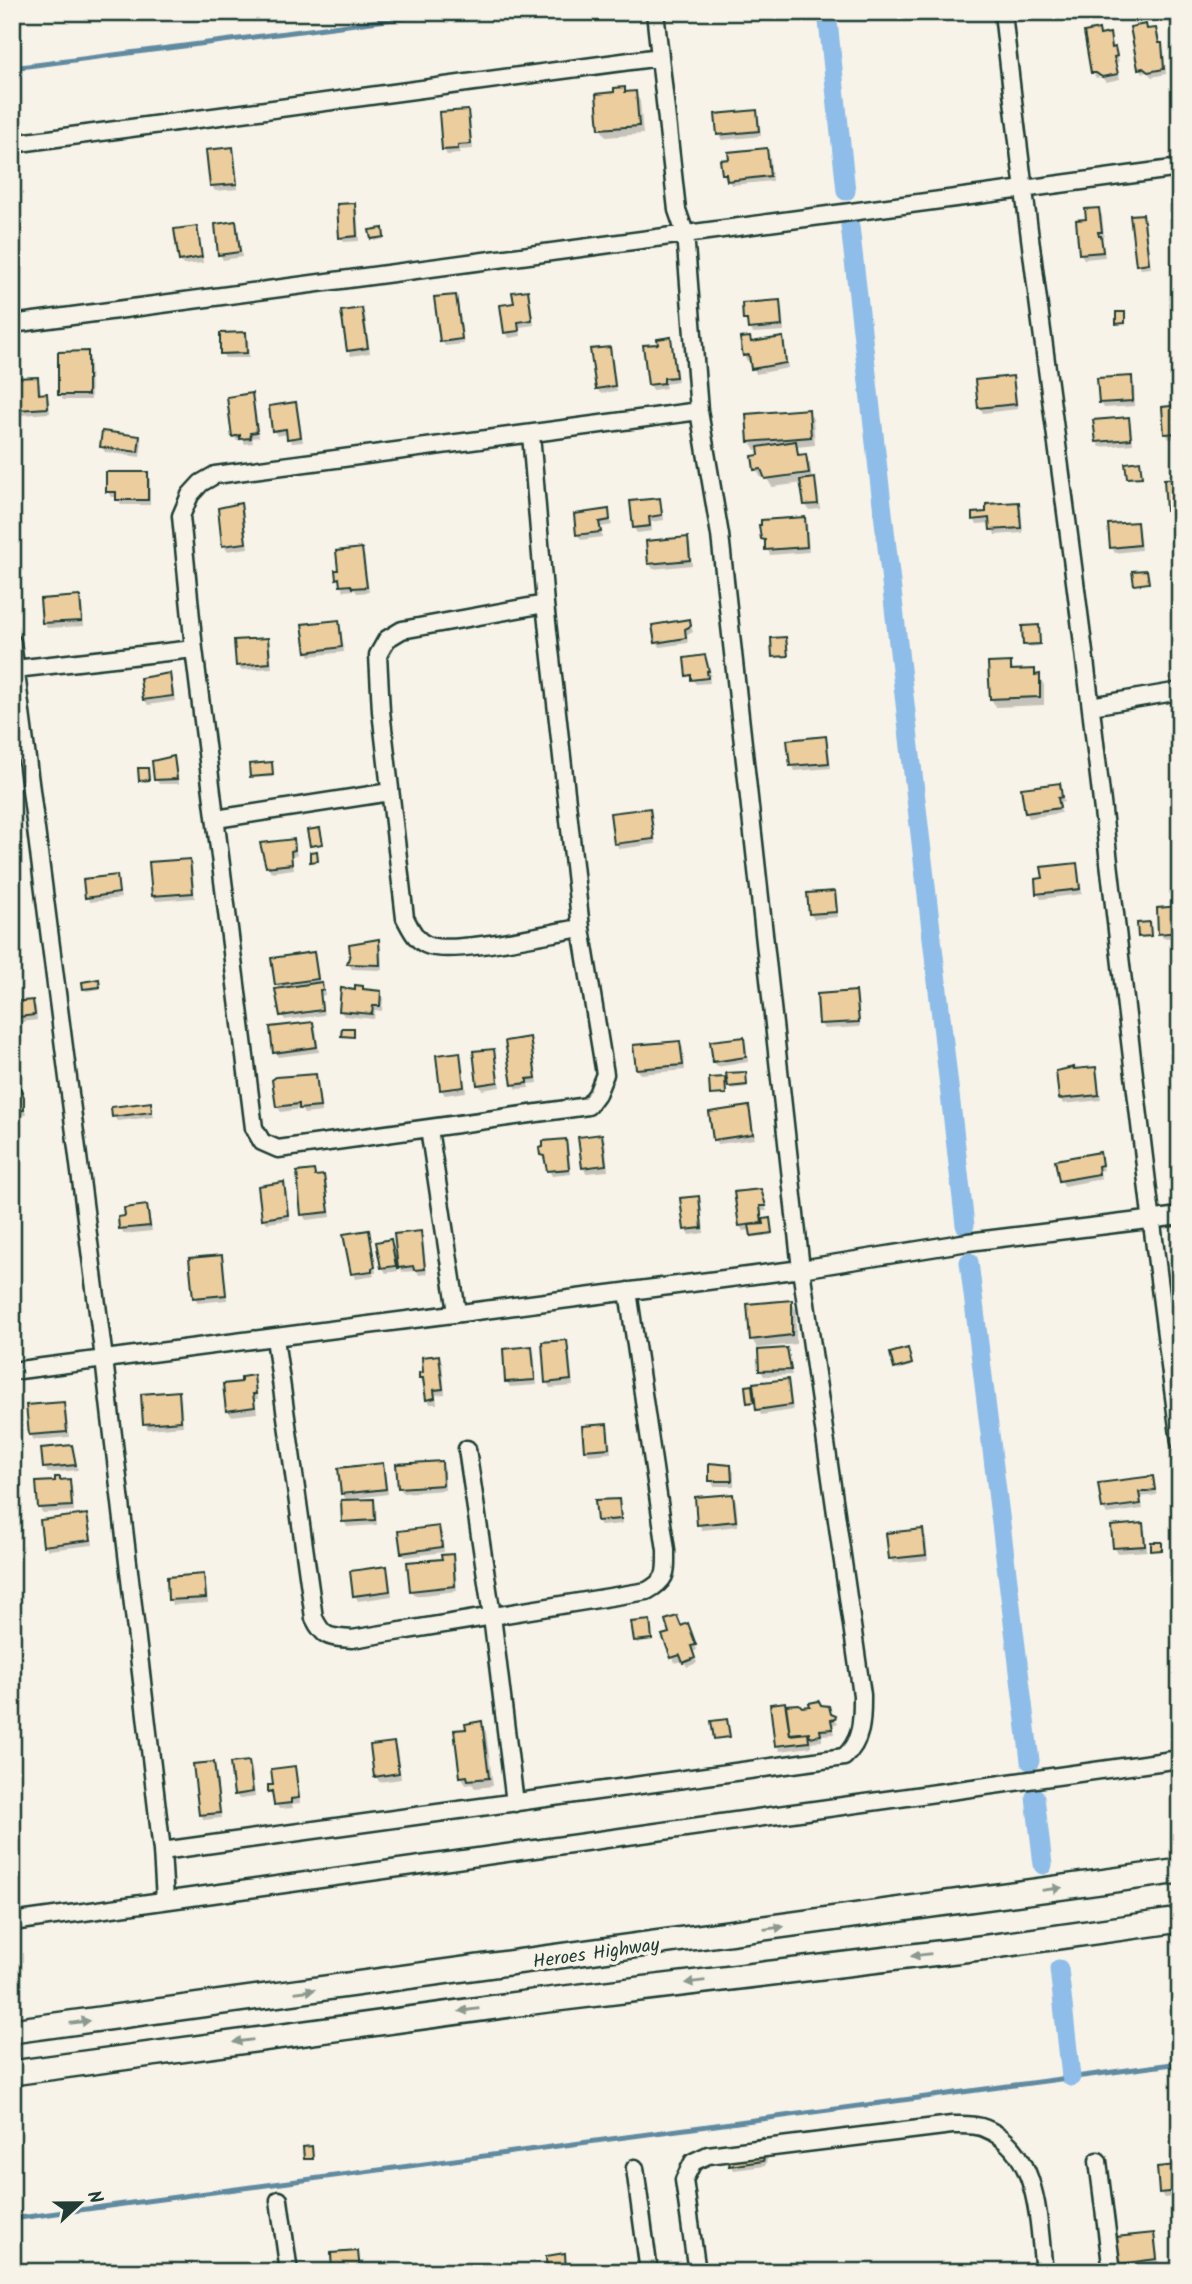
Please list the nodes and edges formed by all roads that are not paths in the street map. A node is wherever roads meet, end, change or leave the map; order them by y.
1 (655, 12) edge
2 (1003, 12) edge
3 (660, 57) junction
4 (12, 145) edge
5 (1180, 168) edge
6 (1022, 188) junction
7 (685, 233) junction
8 (12, 324) edge
9 (699, 411) junction
10 (531, 434) junction
11 (545, 604) junction
12 (12, 642) edge
13 (194, 649) junction
14 (15, 669) junction
15 (1180, 691) edge
16 (1091, 706) junction
17 (390, 792) junction
18 (216, 818) junction
19 (581, 928) junction
20 (429, 1129) junction
21 (1180, 1216) edge
22 (1150, 1221) junction
23 (801, 1269) junction
24 (628, 1292) junction
25 (457, 1312) junction
26 (275, 1338) junction
27 (104, 1359) junction
28 (12, 1371) edge
29 (1177, 1399) edge
30 (1180, 1442) edge
31 (467, 1450) dead end
32 (492, 1616) junction
33 (1180, 1759) edge
34 (515, 1802) junction
35 (162, 1852) junction
36 (1180, 1871) edge
37 (165, 1900) junction
38 (1180, 1920) edge
39 (12, 1922) edge
40 (12, 2031) edge
41 (12, 2073) edge
42 (1098, 2161) dead end
43 (635, 2168) dead end
44 (279, 2200) dead end
45 (289, 2272) edge
46 (649, 2272) edge
47 (697, 2272) edge
48 (1044, 2272) edge
49 (1112, 2272) edge

1 - 3 street
2 - 6 street
3 - 4 street
3 - 7 street
5 - 6 street
6 - 7 street
6 - 16 street
7 - 8 street
7 - 9 street
9 - 10 street
9 - 23 street
10 - 11 street
10 - 13 street
11 - 17 street
11 - 19 street
12 - 14 street
13 - 14 street
13 - 18 street
14 - 27 street
15 - 16 street
16 - 22 street
17 - 18 street
17 - 19 street
18 - 20 street
19 - 20 street
20 - 25 street
21 - 22 street
22 - 23 street
22 - 29 street
23 - 24 street
23 - 34 street
24 - 25 street
24 - 32 street
25 - 26 street
26 - 27 street
26 - 32 street
27 - 28 street
27 - 35 street
29 - 30 street
31 - 32 street
32 - 34 street
33 - 37 street
34 - 35 street
35 - 37 street
40 -> 36 main road, Heroes Highway
37 - 39 street
38 -> 41 main road, Heroes Highway
42 - 49 street
43 - 46 street
44 - 45 street
47 - 48 street

